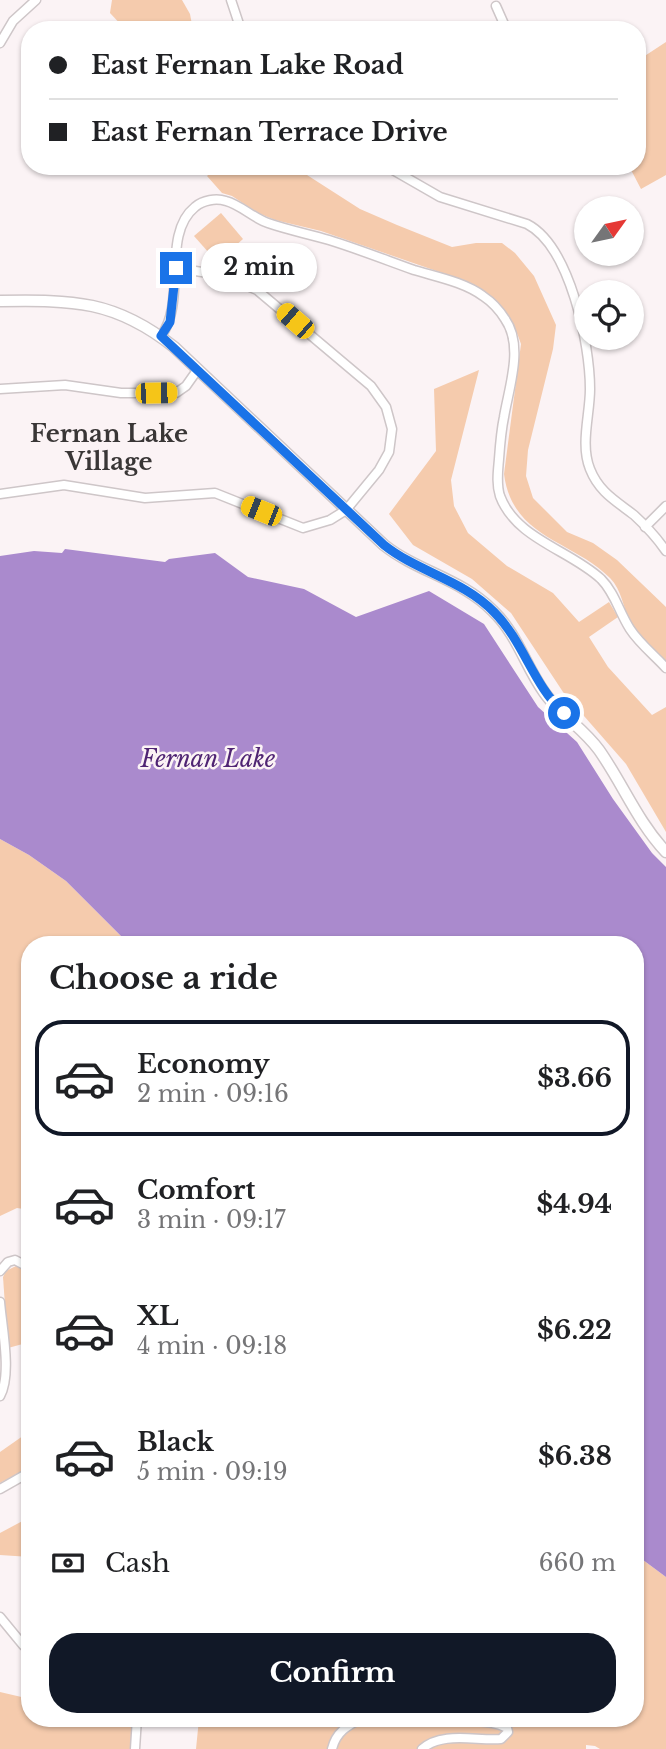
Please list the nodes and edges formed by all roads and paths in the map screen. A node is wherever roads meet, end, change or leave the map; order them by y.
1 (36, 0) edge
2 (231, 0) edge
3 (496, 6) dead end
4 (238, 21) edge
5 (503, 21) edge
6 (0, 43) edge
7 (402, 175) edge
8 (176, 268) junction
9 (0, 301) edge
10 (161, 336) junction
11 (198, 369) junction
12 (0, 389) edge
13 (0, 494) edge
14 (666, 506) edge
15 (346, 510) junction
16 (645, 527) junction
17 (666, 551) edge
18 (666, 668) edge
19 (666, 852) edge
20 (21, 1263) edge
21 (0, 1271) edge
22 (0, 1302) edge
23 (0, 1396) edge
24 (21, 1477) edge
25 (0, 1489) edge
26 (0, 1617) edge
27 (21, 1643) edge
28 (136, 1727) edge
29 (347, 1727) edge
30 (505, 1727) edge
31 (135, 1749) edge
32 (332, 1749) edge
33 (422, 1749) edge

1 - 6 street
2 - 4 street
3 - 5 street
7 - 16 street
8 - 10 street
8 - 15 street
8 - 18 street
9 - 10 street
10 - 11 street
11 - 12 street
11 - 15 street
13 - 15 street
14 - 16 street
15 - 19 street
16 - 17 street
20 - 21 street
22 - 23 street
24 - 25 street
26 - 27 street
28 - 31 street
29 - 32 street
30 - 33 street

